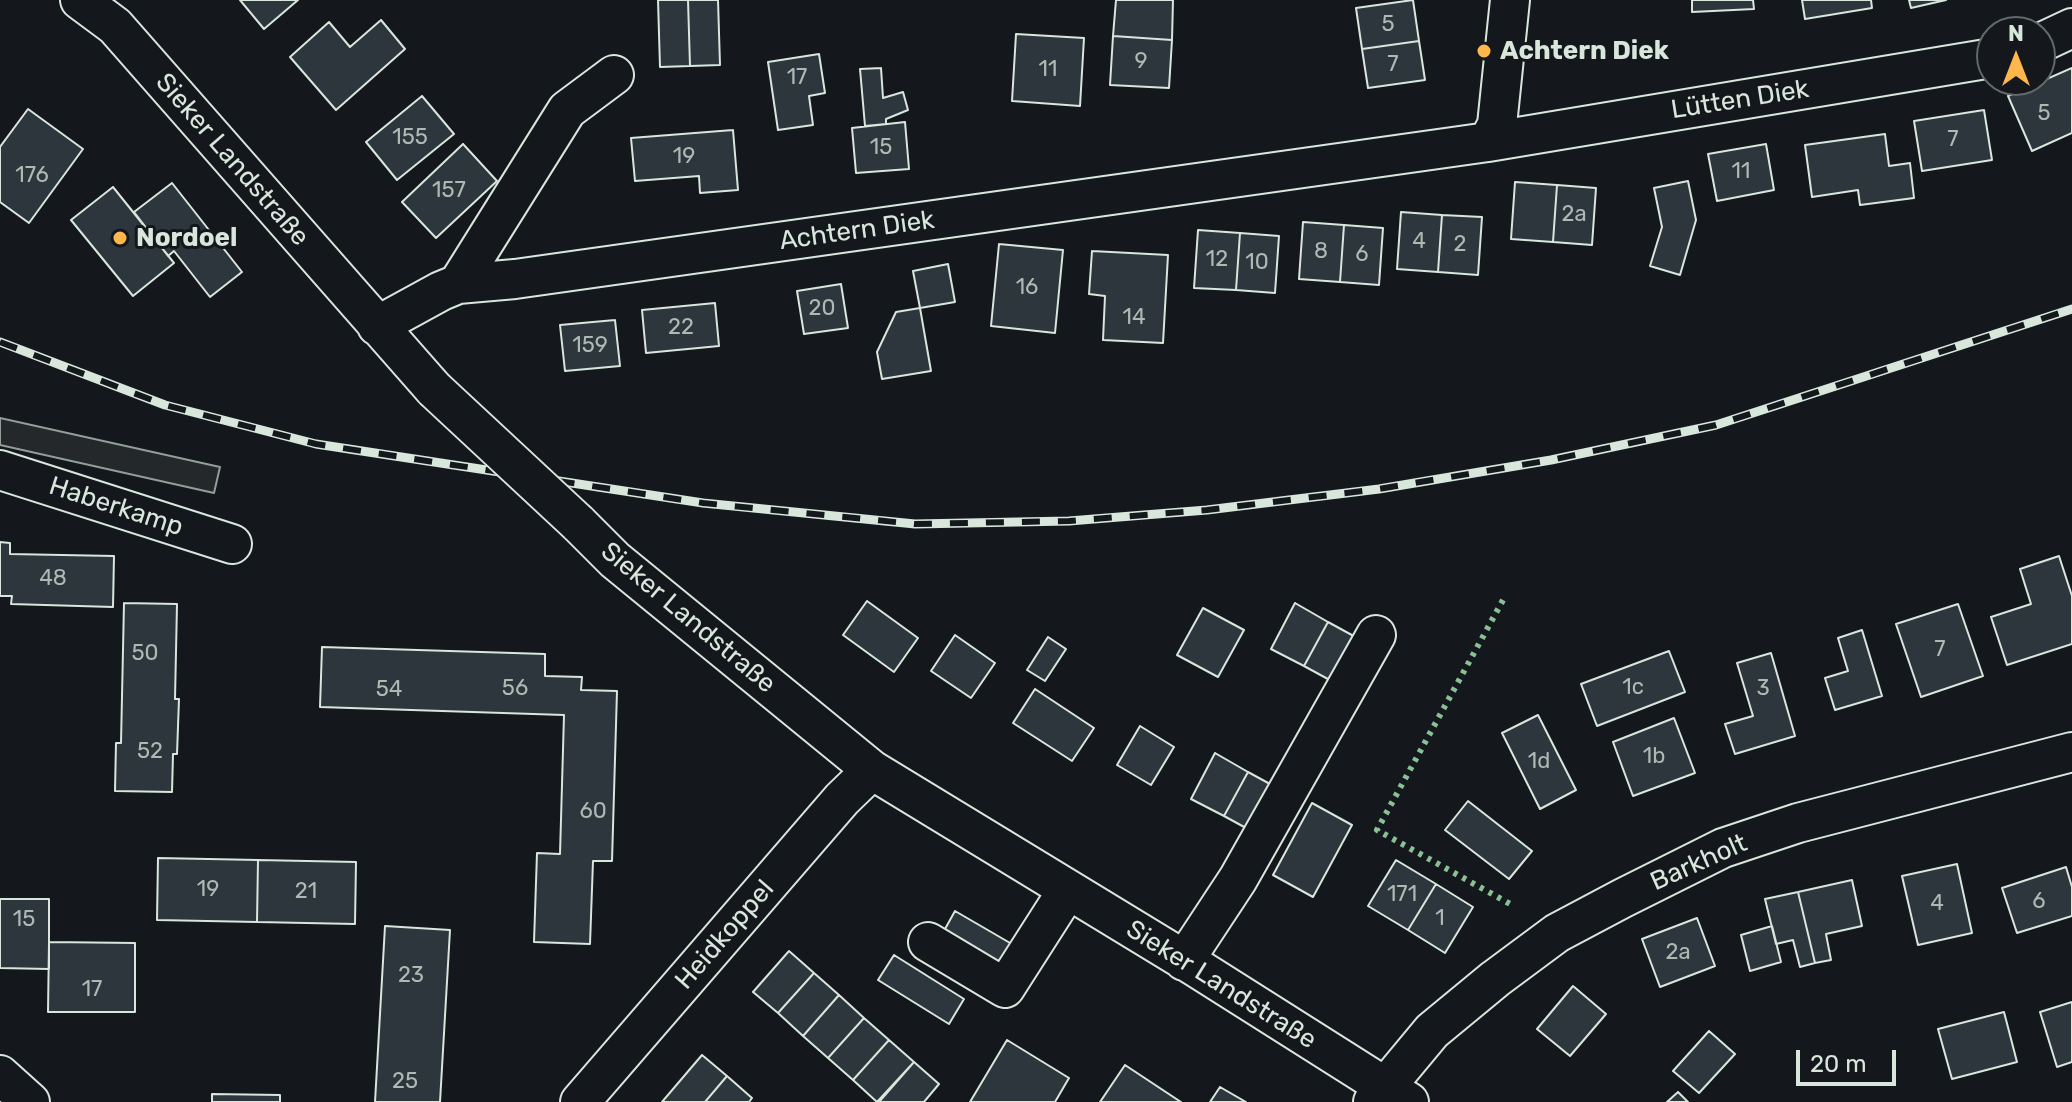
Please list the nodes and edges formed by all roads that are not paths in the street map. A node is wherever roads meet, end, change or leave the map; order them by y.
1 (80, 0) edge
2 (1510, 0) edge
3 (1976, 61) edge
4 (614, 75) dead end
5 (1488, 142) junction
6 (458, 284) junction
7 (377, 326) junction
8 (0, 470) edge
9 (232, 544) dead end
10 (1376, 635) dead end
11 (2072, 752) edge
12 (872, 770) junction
13 (1067, 891) junction
14 (928, 942) dead end
15 (1184, 961) junction
16 (0, 1075) edge
17 (1389, 1097) edge
18 (30, 1102) edge
19 (580, 1102) edge

1 - 7 street, Sieker Landstraße
2 - 5 street
3 - 5 street, Lütten Diek
4 - 6 street
5 - 6 street, Achtern Diek
6 - 7 street, Achtern Diek
7 - 12 street, Sieker Landstraße, bridge
8 - 9 street, Haberkamp
10 - 15 street
11 - 17 street, Barkholt
12 - 13 street, Sieker Landstraße
12 - 19 street, Heidkoppel
13 - 14 street
13 - 15 street, Sieker Landstraße
15 - 17 street, Sieker Landstraße
16 - 18 street

